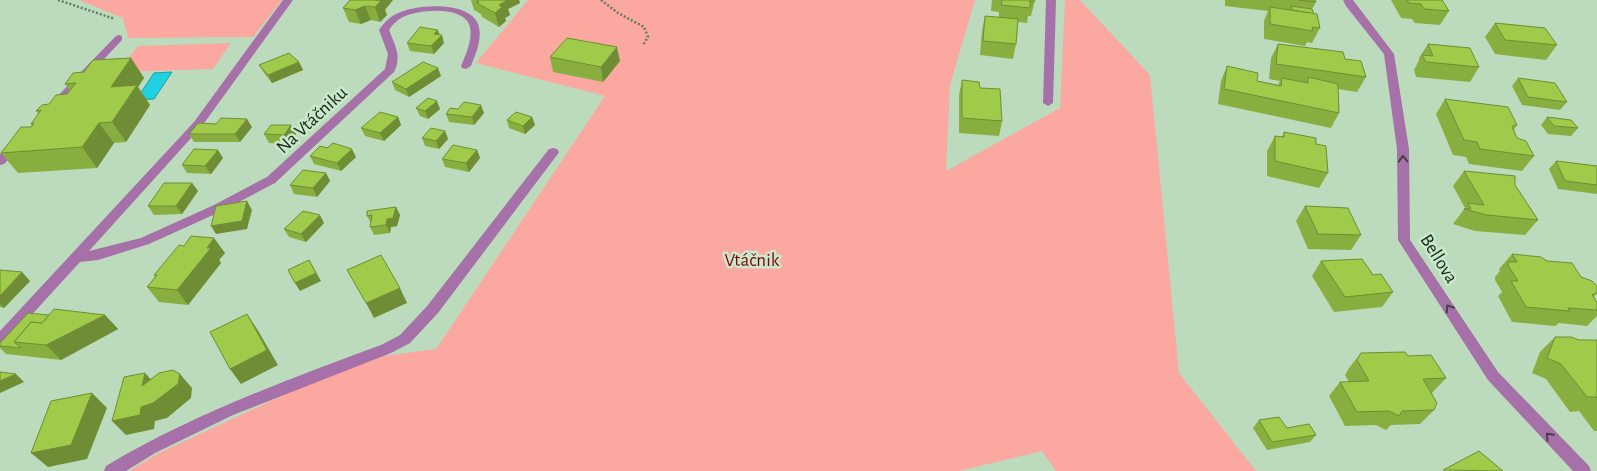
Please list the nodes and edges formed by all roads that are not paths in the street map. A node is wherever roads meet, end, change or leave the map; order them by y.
1 (288, 0) edge
2 (1051, 0) edge
3 (1348, 0) edge
4 (119, 38) road end
5 (466, 66) dead end
6 (1048, 103) dead end
7 (49, 112) edge
8 (24, 137) edge
9 (553, 152) dead end
10 (0, 161) edge
11 (76, 258) junction
12 (0, 340) edge
13 (112, 471) edge
14 (1583, 471) edge

1 - 11 street
2 - 6 street
14 -> 3 street, Bellova
4 - 7 street
5 - 11 street, Na Vtáčniku
8 - 10 street
9 - 13 street
11 - 12 street

